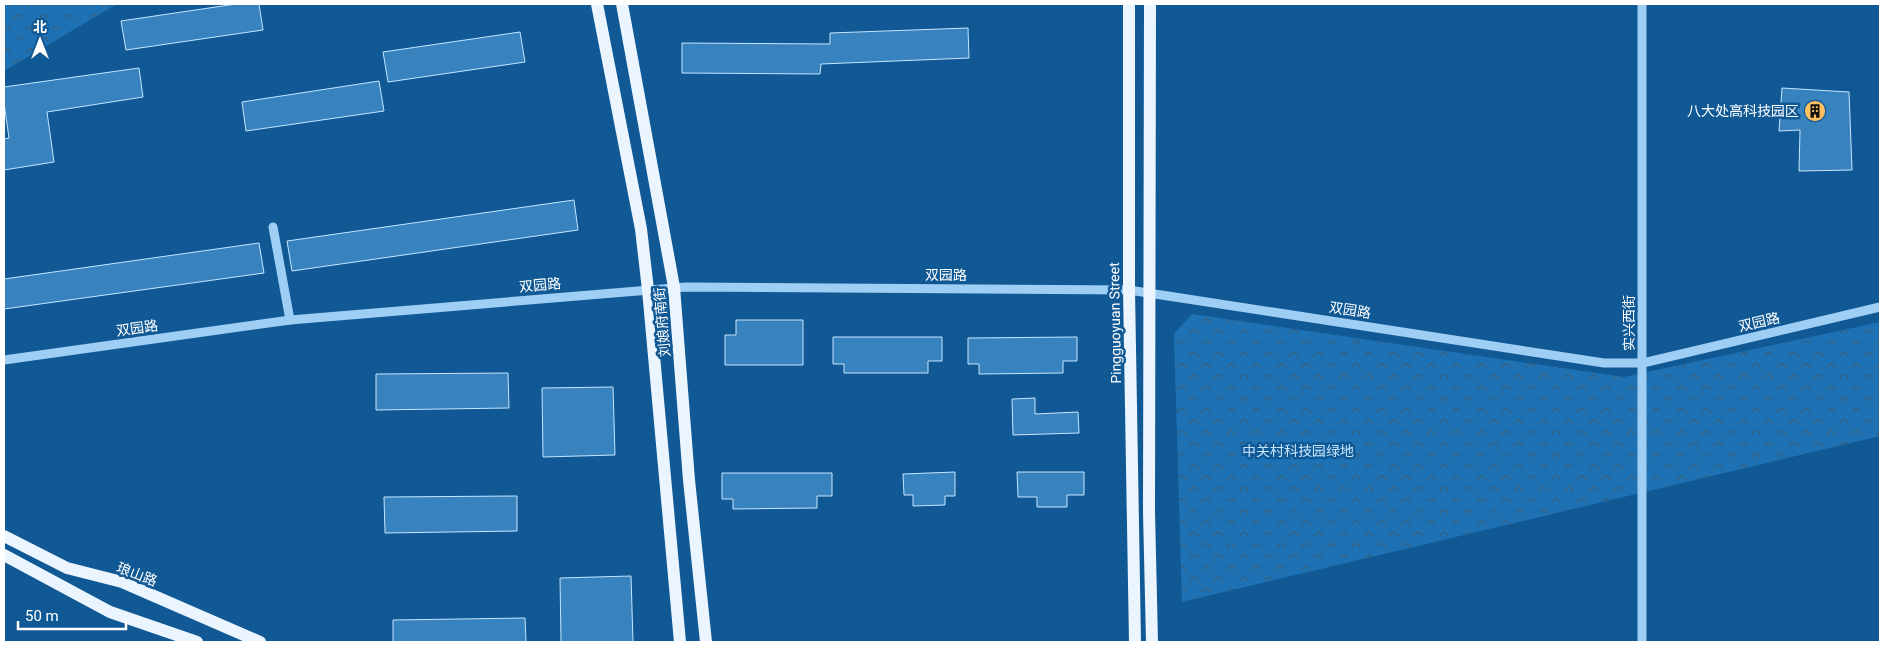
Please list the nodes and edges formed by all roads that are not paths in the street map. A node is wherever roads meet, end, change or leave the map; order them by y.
1 (597, 4) edge
2 (622, 4) edge
3 (1129, 4) edge
4 (1150, 4) edge
5 (1642, 4) edge
6 (272, 227) dead end
7 (674, 287) junction
8 (648, 290) junction
9 (1130, 290) junction
10 (1149, 293) junction
11 (1880, 307) edge
12 (290, 320) junction
13 (4, 360) edge
14 (1643, 363) junction
15 (4, 536) edge
16 (4, 555) edge
17 (197, 642) edge
18 (260, 642) edge
19 (680, 642) edge
20 (706, 642) edge
21 (1135, 642) edge
22 (1152, 642) edge
23 (1642, 642) edge

1 - 8 main road, 刘娘府南街
2 - 7 main road, 刘娘府南街
3 - 9 main road, Pingguoyuan Street
4 - 10 main road
5 - 14 street, 实兴西街
6 - 12 street
7 - 8 street, 双园路
7 - 9 street, 双园路
7 - 20 main road, 刘娘府南街
8 - 12 street, 双园路
8 - 19 main road, 刘娘府南街
9 - 10 street, 双园路
9 - 21 main road, Pingguoyuan Street
10 - 14 street, 双园路
10 - 22 main road
11 - 14 street, 双园路
12 - 13 street, 双园路
14 - 23 street, 实兴西街
15 - 18 main road, 琅山路
16 - 17 main road

